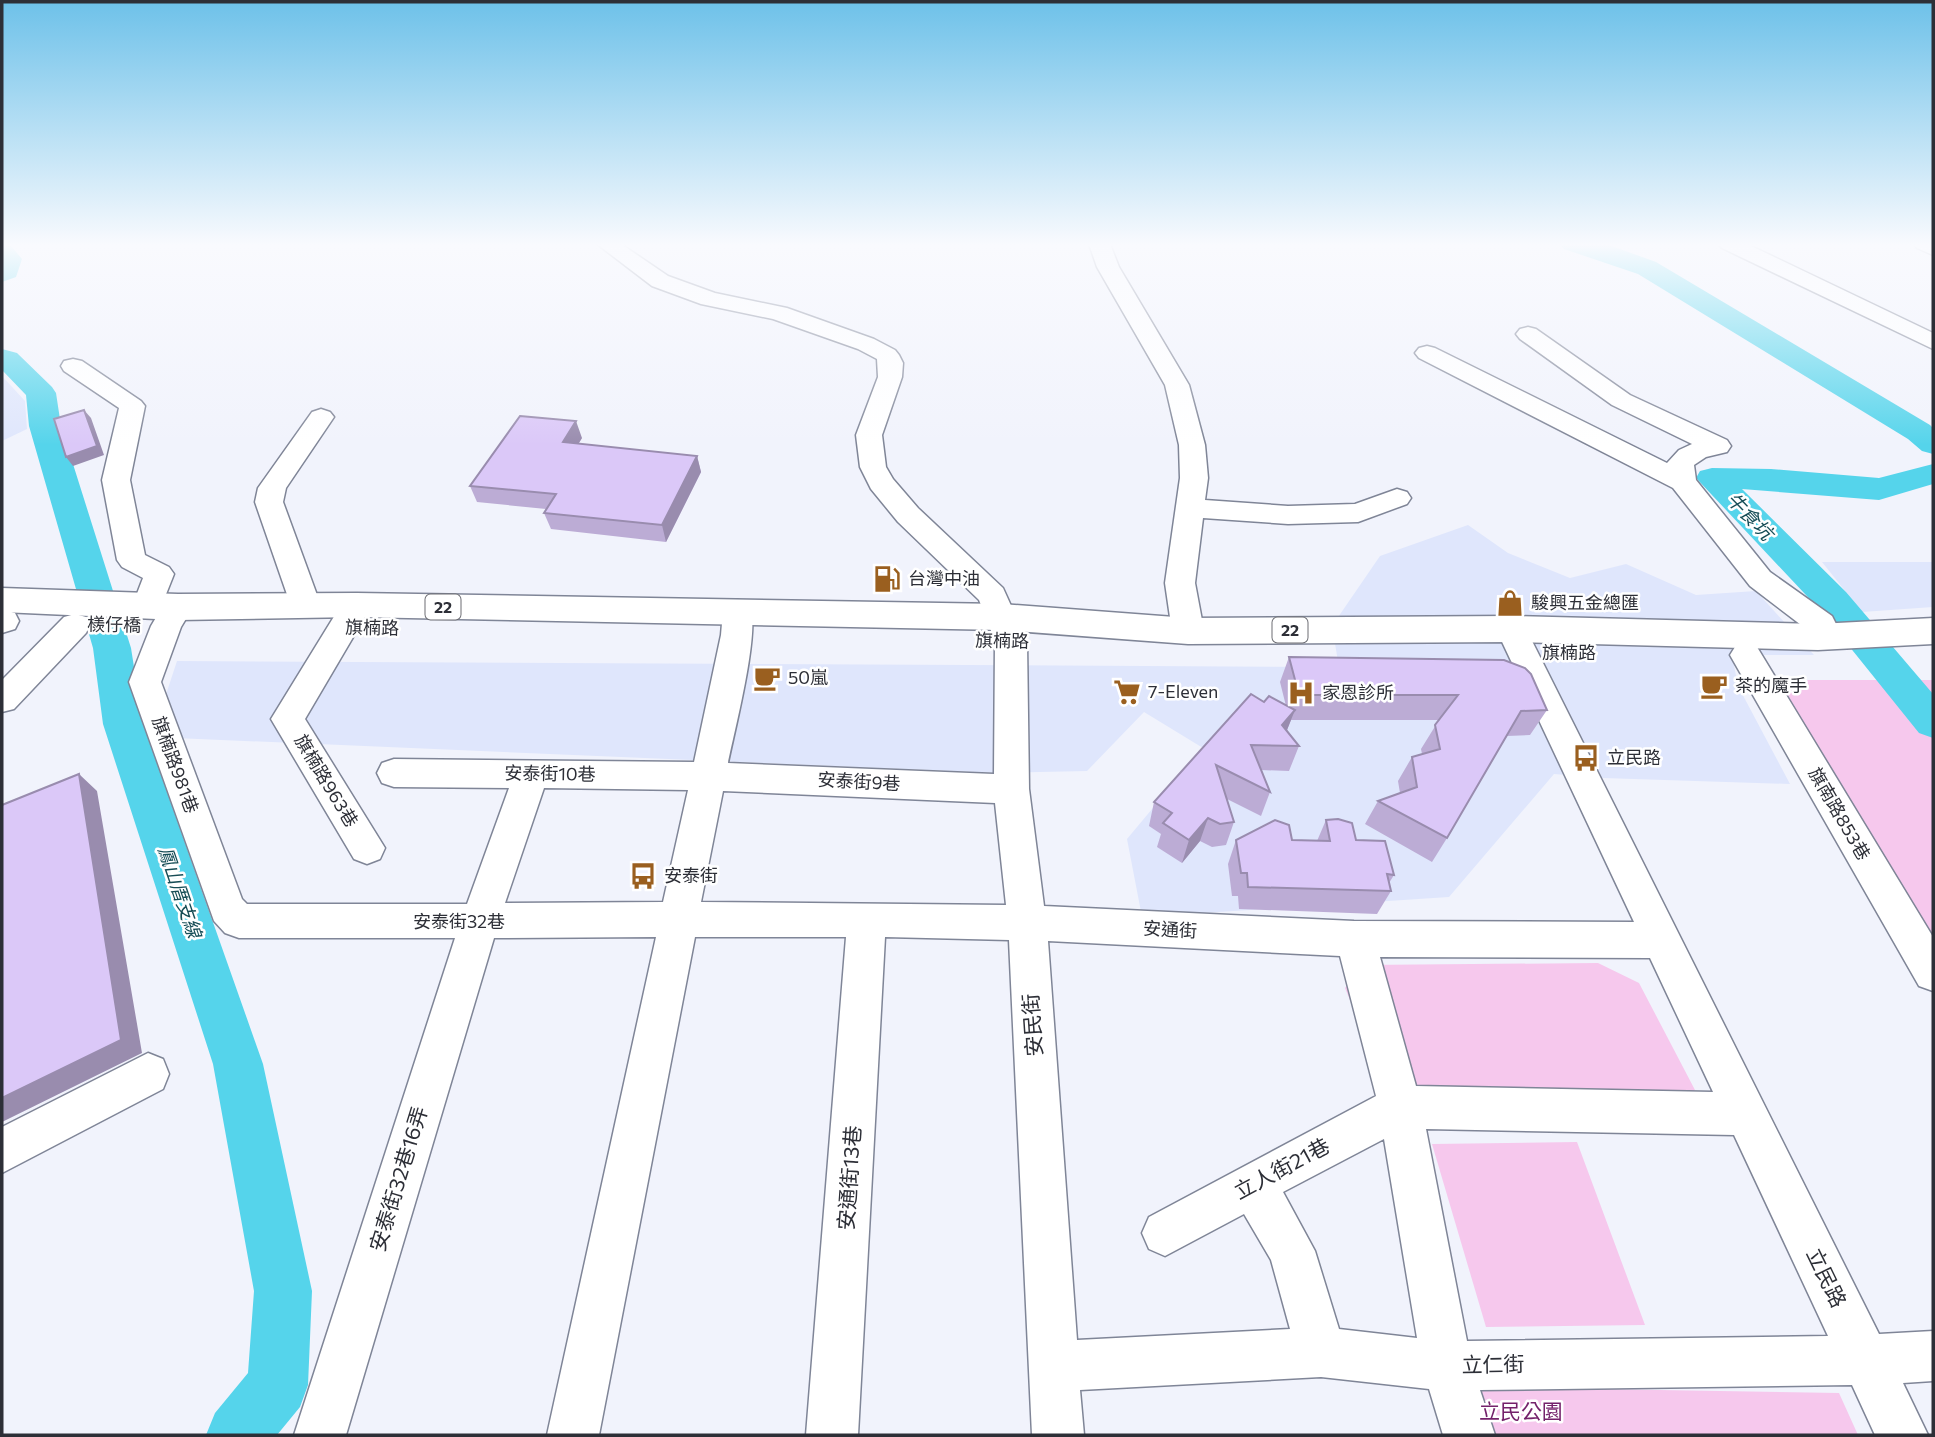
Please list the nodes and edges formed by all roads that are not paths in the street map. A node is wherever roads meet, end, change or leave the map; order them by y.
1 (769, 311) edge
2 (1136, 311) edge
3 (1869, 311) edge
4 (1528, 334) dead end
5 (1933, 342) edge
6 (1427, 353) dead end
7 (73, 366) dead end
8 (321, 416) dead end
9 (1683, 482) junction
10 (1397, 498) dead end
11 (1189, 508) junction
12 (306, 606) junction
13 (75, 614) junction
14 (161, 615) junction
15 (2, 616) edge
16 (350, 617) junction
17 (737, 623) junction
18 (1006, 629) junction
19 (1188, 631) junction
20 (1517, 641) junction
21 (1837, 643) junction
22 (1924, 643) edge
23 (1746, 655) junction
24 (2, 700) edge
25 (394, 773) dead end
26 (532, 774) junction
27 (707, 776) junction
28 (1011, 789) junction
29 (366, 848) dead end
30 (678, 919) junction
31 (867, 920) junction
32 (239, 921) joint
33 (479, 923) junction
34 (1027, 923) junction
35 (1355, 939) junction
36 (1662, 940) junction
37 (1933, 973) edge
38 (148, 1074) dead end
39 (1399, 1107) junction
40 (1746, 1114) junction
41 (2, 1152) edge
42 (1252, 1184) junction
43 (1165, 1233) dead end
44 (1321, 1352) junction
45 (1933, 1356) edge
46 (1866, 1360) junction
47 (1055, 1366) junction
48 (1447, 1366) junction
49 (320, 1435) edge
50 (573, 1435) edge
51 (832, 1435) edge
52 (1058, 1435) edge
53 (1469, 1435) edge
54 (1902, 1435) edge

1 - 18 street
2 - 11 street
3 - 5 street
4 - 9 street
6 - 9 street
7 - 14 street, 旗楠路981巷
8 - 12 street
9 - 21 street
10 - 11 street
11 - 19 street
12 - 14 main road, 旗楠路 / 22
12 - 16 main road, 旗楠路 / 22
13 - 14 main road, 檨仔橋 / 22
13 - 15 main road, 22
13 - 24 street
14 - 16 main road, 旗楠路 / 22
14 - 32 street, 旗楠路981巷
16 - 17 main road, 旗楠路 / 22
16 - 29 street, 旗楠路963巷
17 - 18 main road, 旗楠路 / 22
17 - 27 street
18 - 19 main road, 旗楠路 / 22
18 - 20 main road, 旗楠路 / 22
18 - 28 street, 安民街
19 - 20 main road, 旗楠路 / 22
20 - 21 main road, 旗楠路 / 22
20 - 23 main road, 旗楠路 / 22
20 - 36 street, 立民路
21 - 22 main road, 22
21 - 23 main road, 旗楠路 / 22
23 - 37 street, 旗南路853巷
25 - 26 street, 安泰街10巷
26 - 27 street, 安泰街10巷
26 - 33 street, 安泰街32巷16弄
27 - 28 street, 安泰街9巷
27 - 30 street
28 - 34 street, 安民街
30 - 31 street, 安通街
30 - 33 street, 安泰街32巷
30 - 50 street
31 - 34 street, 安通街
31 - 51 street, 安通街13巷
32 - 33 street, 安泰街32巷
33 - 49 street, 安泰街32巷16弄
34 - 35 street, 安通街
34 - 47 street, 安民街
35 - 36 street, 安通街
35 - 39 street
36 - 40 street, 立民路
38 - 41 street
39 - 40 street
39 - 42 street, 立人街21巷
39 - 48 street
40 - 46 street, 立民路
42 - 43 street, 立人街21巷
42 - 44 street
44 - 47 street, 立仁街
44 - 48 street, 立仁街
45 - 46 street, 立仁街
46 - 48 street, 立仁街
46 - 54 street, 立民路
47 - 52 street, 安民街
48 - 53 street

